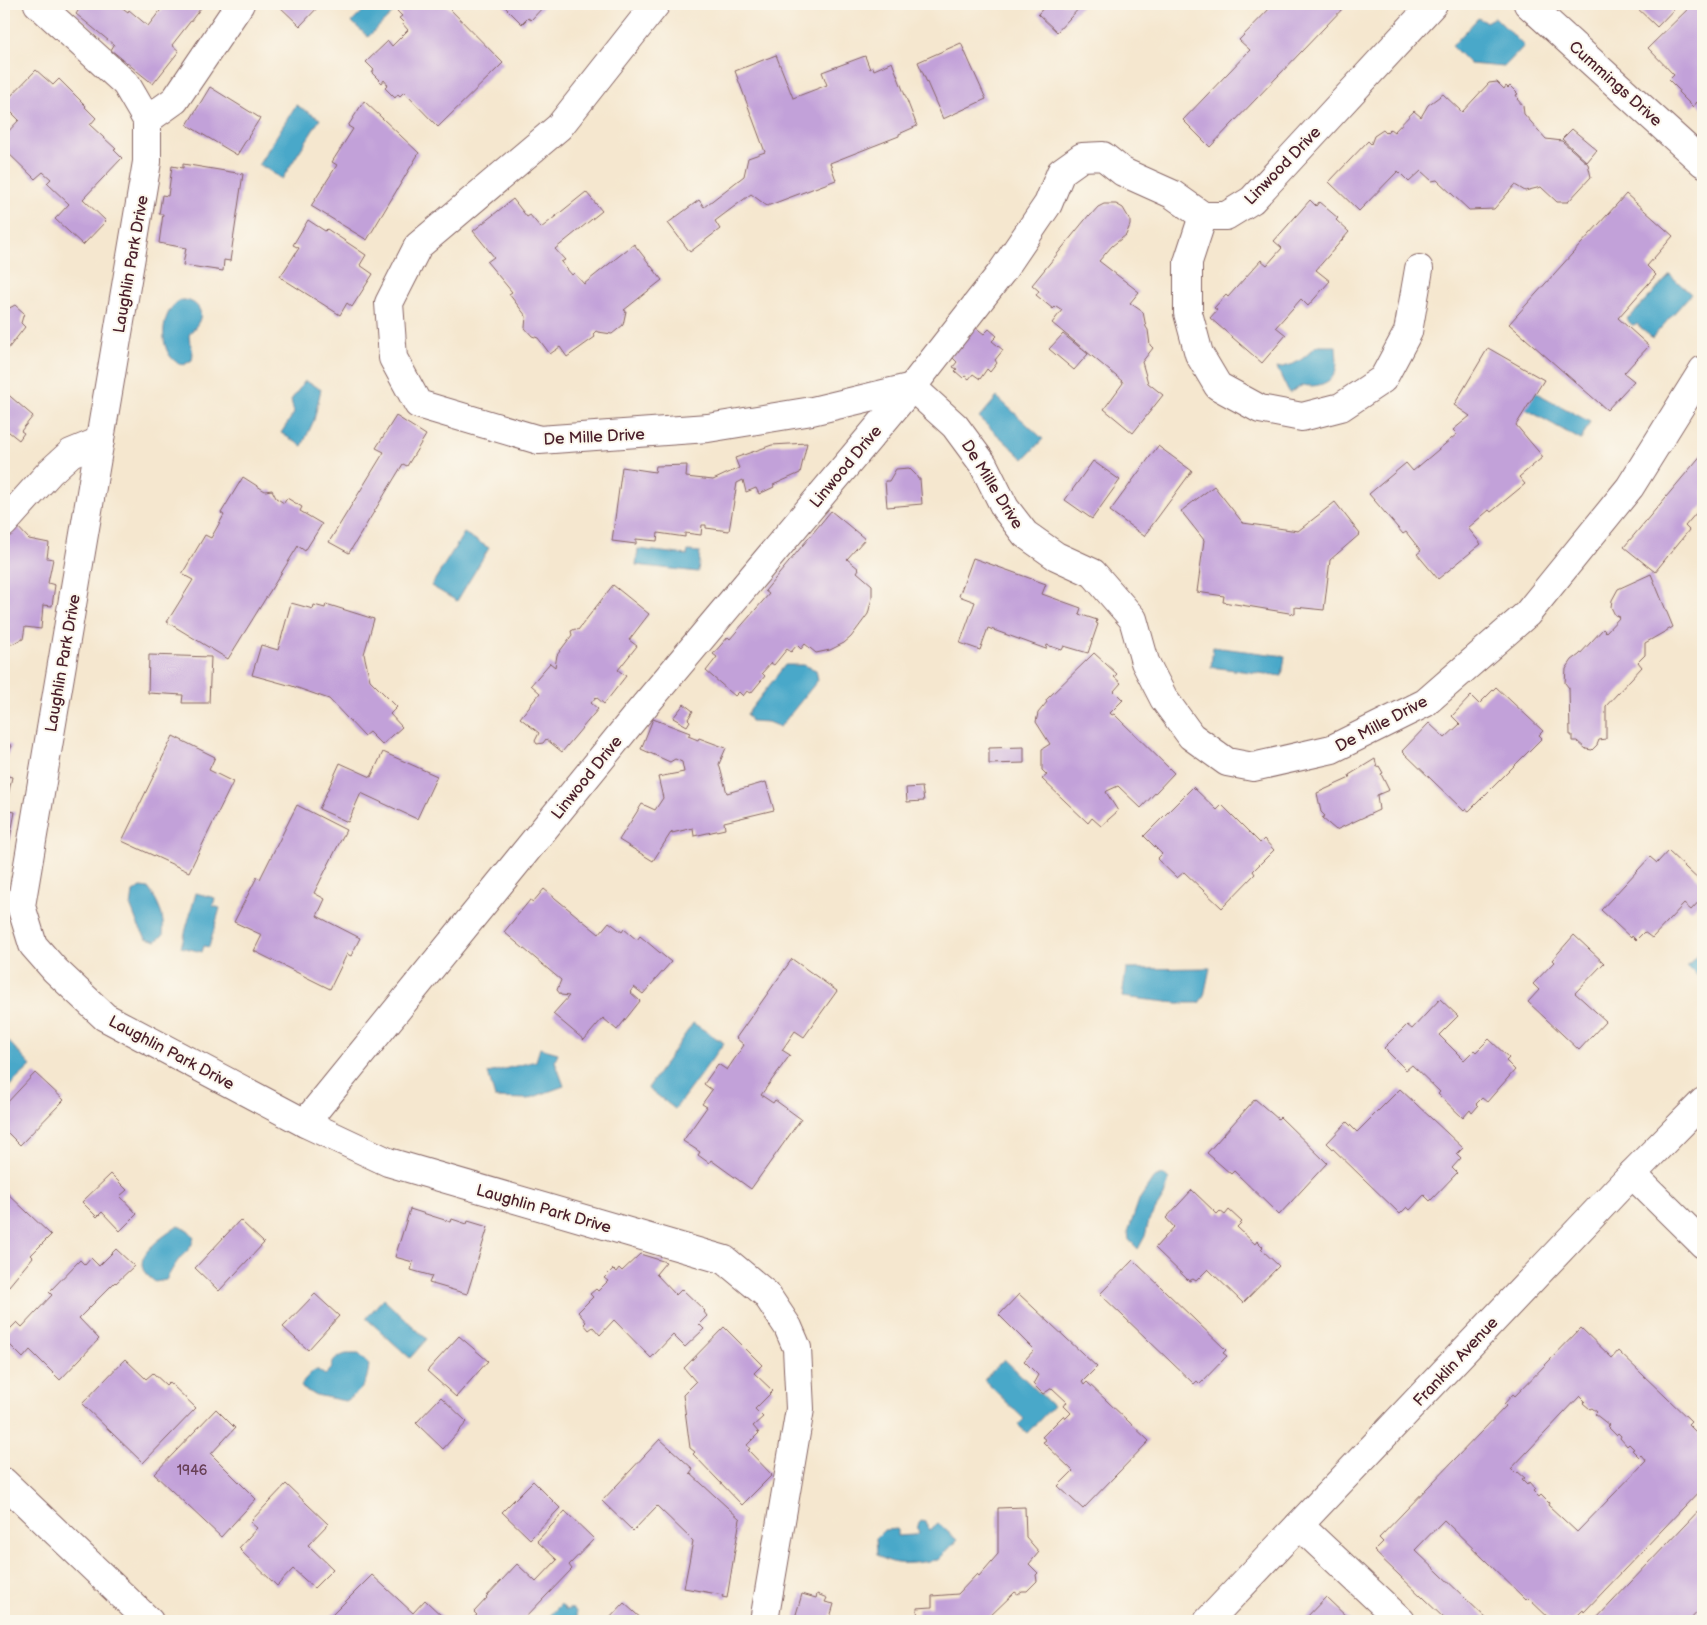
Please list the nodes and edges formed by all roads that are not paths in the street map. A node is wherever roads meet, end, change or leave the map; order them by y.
1 (38, 4) edge
2 (240, 4) edge
3 (656, 4) edge
4 (1433, 4) edge
5 (1528, 4) edge
6 (147, 120) junction
7 (1703, 163) edge
8 (1203, 216) junction
9 (1419, 269) dead end
10 (1703, 370) edge
11 (912, 387) junction
12 (100, 441) junction
13 (4, 523) edge
14 (1703, 1102) edge
15 (305, 1123) junction
16 (1632, 1174) junction
17 (1703, 1244) edge
18 (4, 1482) edge
19 (1299, 1526) junction
20 (150, 1621) edge
21 (764, 1621) edge
22 (1208, 1621) edge
23 (1401, 1621) edge

1 - 6 street
2 - 6 street
3 - 11 street, De Mille Drive
4 - 8 street, Linwood Drive
5 - 7 street, Cummings Drive
6 - 12 street, Laughlin Park Drive
8 - 9 street
8 - 11 street, Linwood Drive
10 - 11 street, De Mille Drive
11 - 15 street, Linwood Drive
12 - 13 street
12 - 15 street, Laughlin Park Drive
14 - 16 street, Franklin Avenue
15 - 21 street, Laughlin Park Drive
16 - 17 street
16 - 19 street, Franklin Avenue
18 - 20 street
19 - 22 street, Franklin Avenue
19 - 23 street

